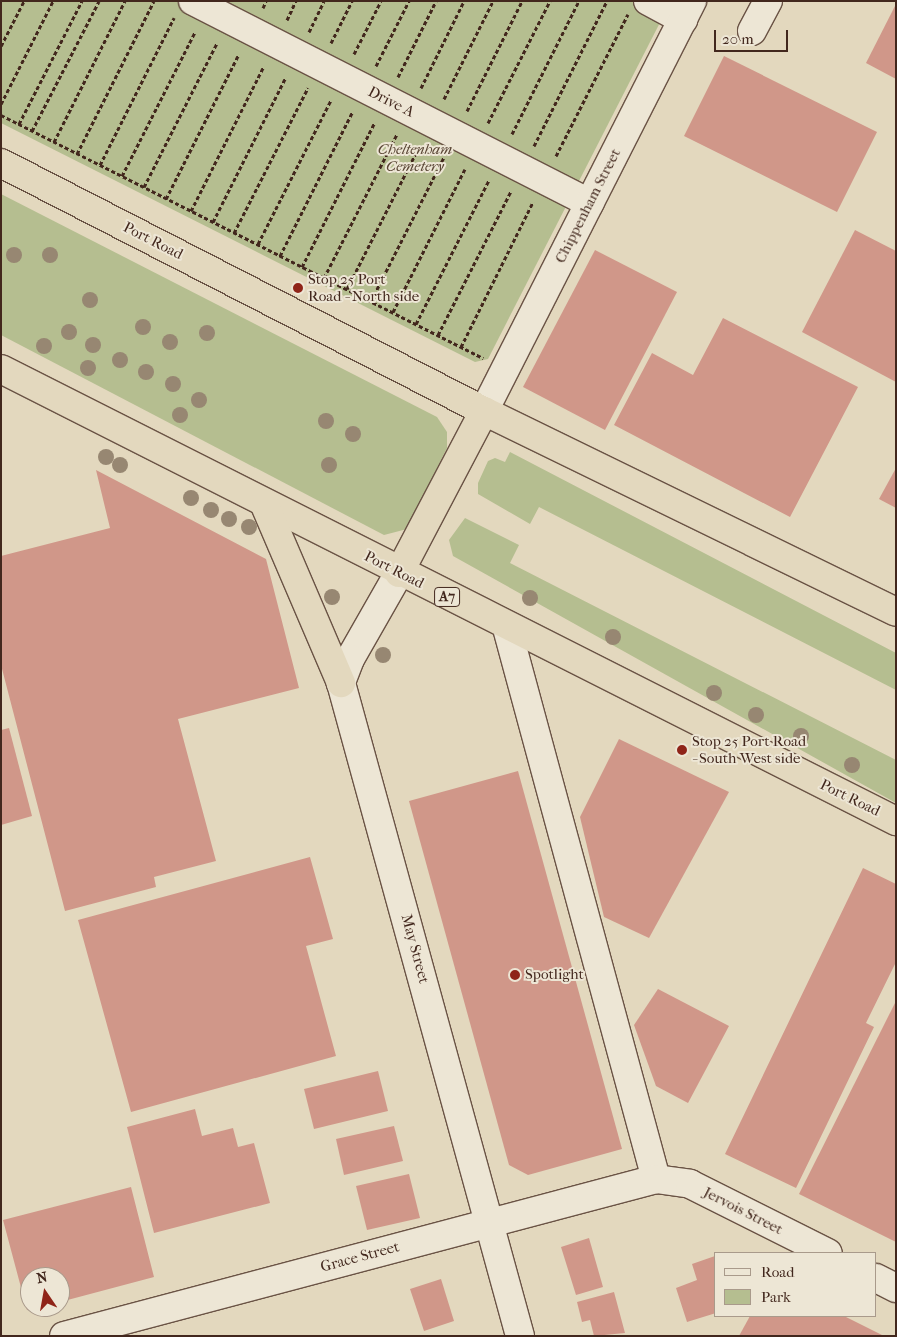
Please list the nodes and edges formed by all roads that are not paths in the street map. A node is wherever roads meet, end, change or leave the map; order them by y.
1 (648, 1) edge
2 (768, 1) edge
3 (688, 10) edge
4 (212, 14) edge
5 (752, 31) dead end
6 (1, 163) edge
7 (590, 203) junction
8 (1, 369) edge
9 (484, 411) junction
10 (264, 503) junction
11 (399, 573) junction
12 (896, 612) edge
13 (507, 628) junction
14 (341, 683) junction
15 (896, 821) edge
16 (656, 1179) junction
17 (490, 1222) junction
18 (826, 1252) edge
19 (877, 1278) edge
20 (896, 1288) edge
21 (64, 1336) edge
22 (520, 1336) edge

1 - 3 street
2 - 5 street
3 - 7 street, Chippenham Street
4 - 7 street, Drive A
6 - 9 highway, Port Road
7 - 9 street, Chippenham Street
8 - 10 highway, Port Road / A7
9 - 11 highway
9 - 12 highway, Port Road
10 - 11 highway, Port Road / A7
10 - 14 highway
11 - 13 highway, Port Road / A7
11 - 14 street
13 - 15 highway, Port Road / A7
13 - 16 street
14 - 17 street, May Street
16 - 17 street, Grace Street
16 - 18 street, Jervois Street
17 - 21 street, Grace Street
17 - 22 street, May Street
19 - 20 street

